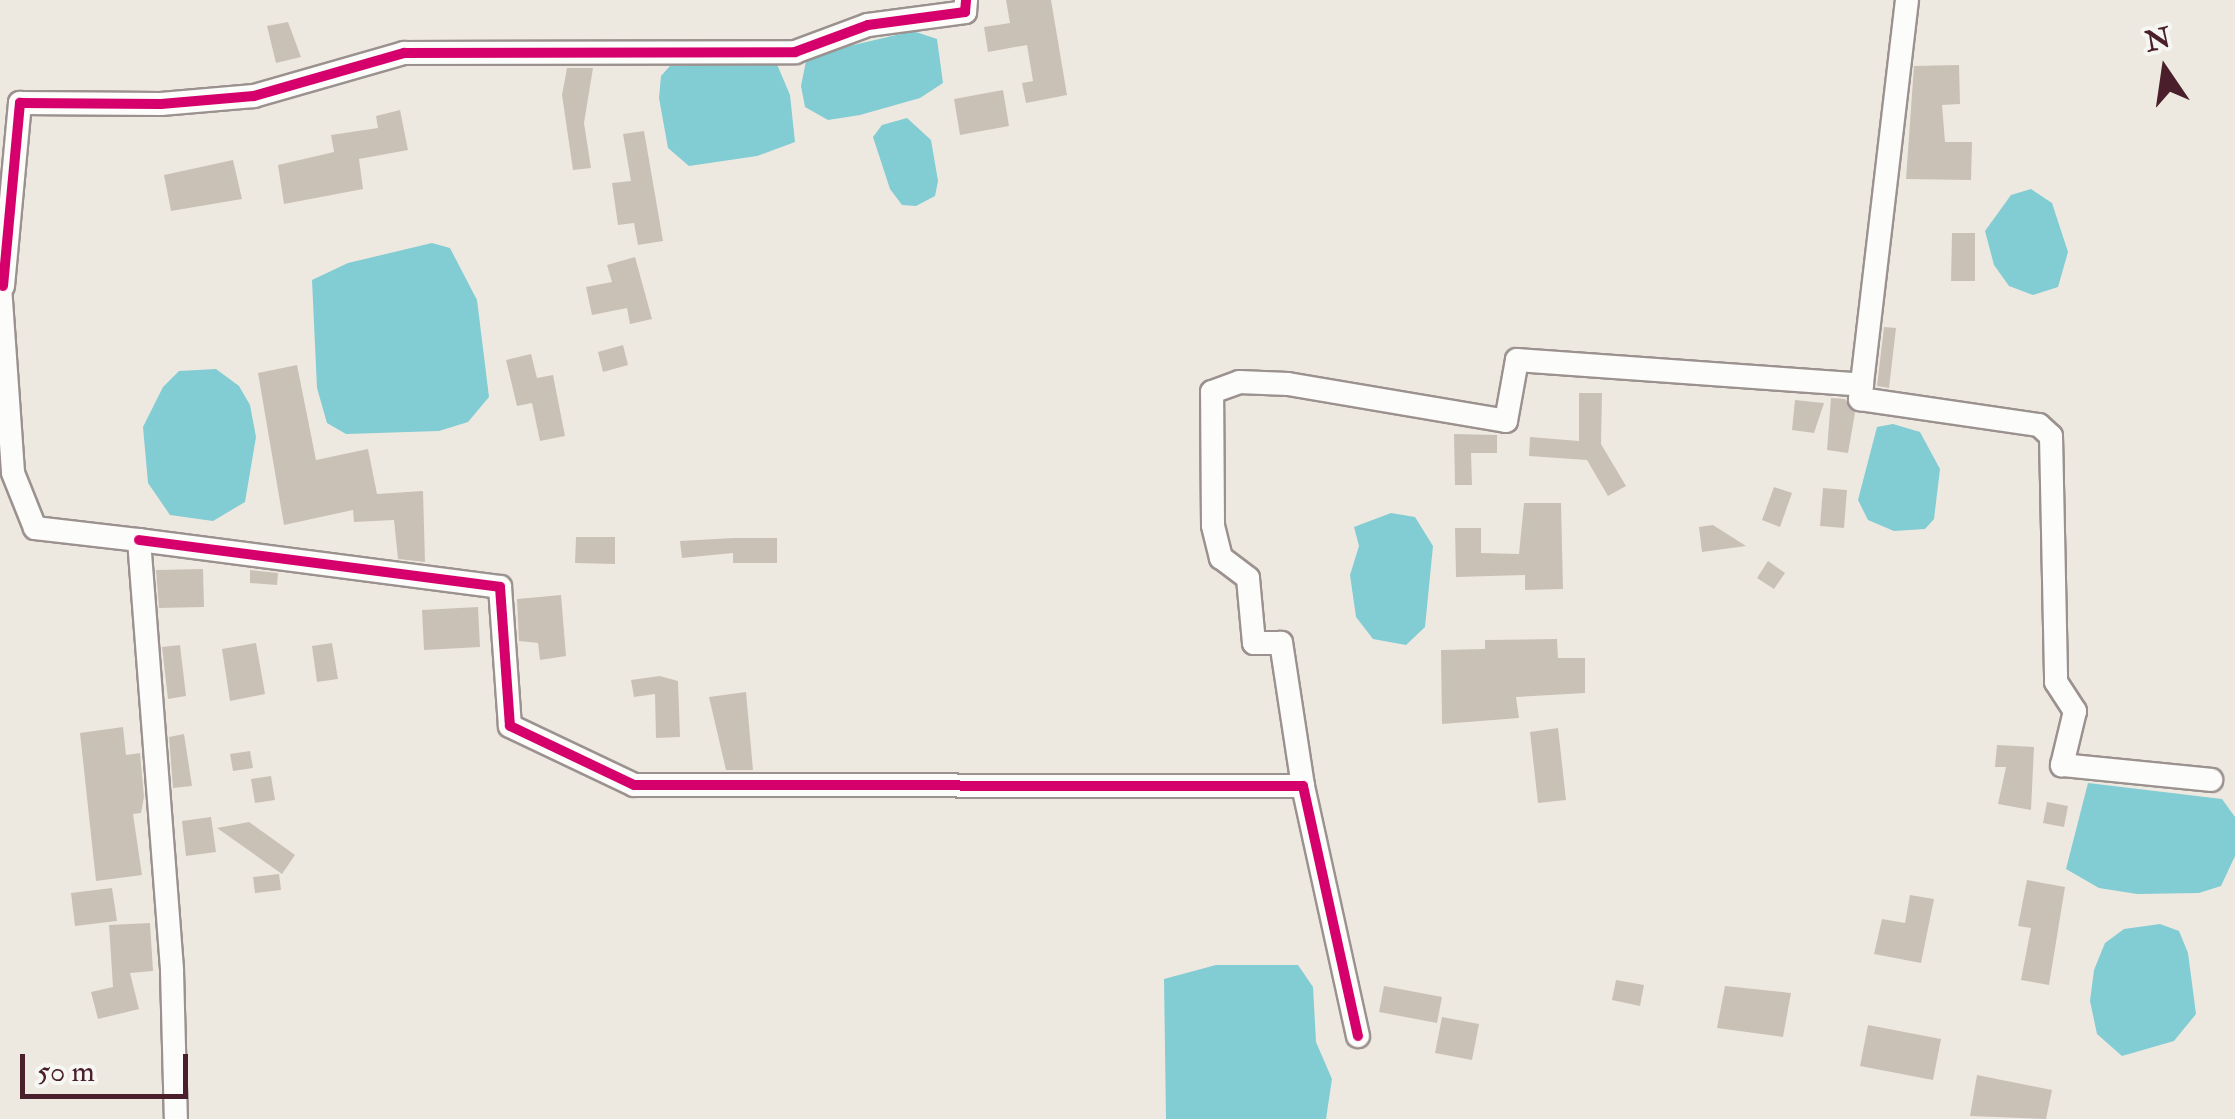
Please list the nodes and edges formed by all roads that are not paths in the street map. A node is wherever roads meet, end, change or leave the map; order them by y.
1 (966, 0) edge
2 (1908, 0) edge
3 (2, 286) edge
4 (1862, 385) junction
5 (139, 540) junction
6 (2211, 780) dead end
7 (1303, 786) junction
8 (1358, 1036) dead end
9 (176, 1119) edge

1 - 3 street
2 - 4 street
3 - 5 street
4 - 6 street
4 - 7 street
5 - 7 street
5 - 9 street
7 - 8 street

